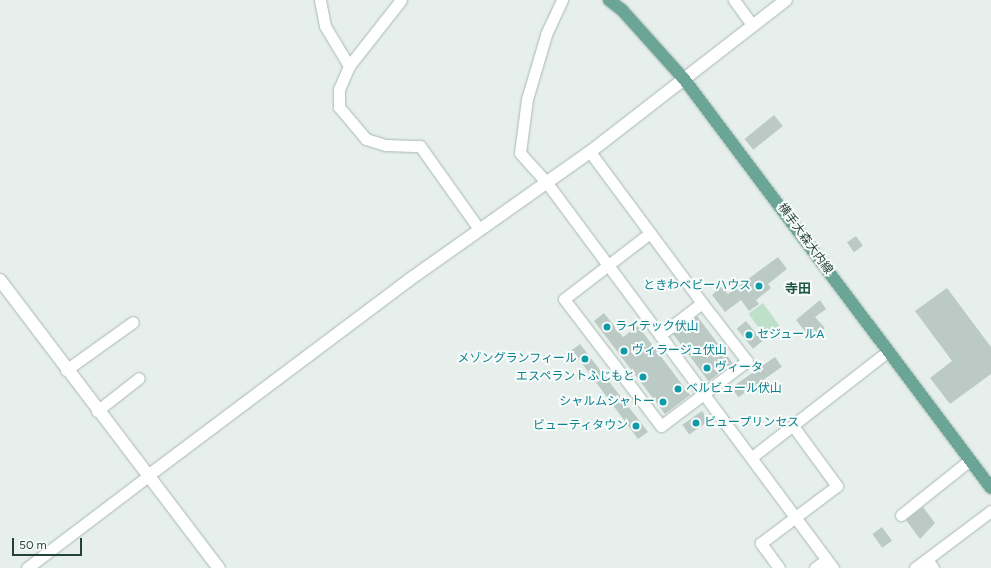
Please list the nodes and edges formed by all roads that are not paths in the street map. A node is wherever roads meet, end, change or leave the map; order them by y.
1 (320, 0) edge
2 (401, 0) edge
3 (562, 0) edge
4 (609, 0) edge
5 (734, 0) edge
6 (786, 0) edge
7 (752, 25) junction
8 (349, 66) junction
9 (684, 79) junction
10 (590, 152) junction
11 (547, 183) junction
12 (479, 229) junction
13 (650, 233) junction
14 (608, 265) junction
15 (0, 280) edge
16 (702, 303) junction
17 (133, 322) dead end
18 (660, 335) junction
19 (888, 351) junction
20 (66, 370) junction
21 (139, 378) dead end
22 (704, 394) junction
23 (97, 410) junction
24 (793, 426) junction
25 (752, 457) junction
26 (970, 460) junction
27 (148, 476) junction
28 (991, 488) edge
29 (991, 511) edge
30 (901, 515) dead end
31 (796, 517) junction
32 (830, 564) edge
33 (930, 564) edge
34 (27, 568) edge
35 (219, 568) edge
36 (779, 568) edge
37 (815, 568) edge
38 (916, 568) edge

1 - 8 street
2 - 8 street
3 - 11 street
4 - 9 main road, 横手大森大内線
5 - 7 street
6 - 7 street
7 - 9 street
8 - 12 street
9 - 10 street
9 - 19 main road, 横手大森大内線
10 - 11 street
10 - 13 street
11 - 12 street
11 - 14 street
12 - 27 street
13 - 14 street
13 - 16 street
14 - 18 street
14 - 22 street
15 - 20 street
16 - 18 street
16 - 22 street
17 - 20 street
18 - 22 street
19 - 24 street
19 - 26 main road, 横手大森大内線
20 - 23 street
21 - 23 street
22 - 25 street
23 - 27 street
24 - 25 street
24 - 31 street
25 - 31 street
26 - 28 main road, 横手大森大内線
26 - 30 street
27 - 34 street
27 - 35 street
29 - 33 street
31 - 32 street
31 - 36 street
32 - 37 street
33 - 38 street

